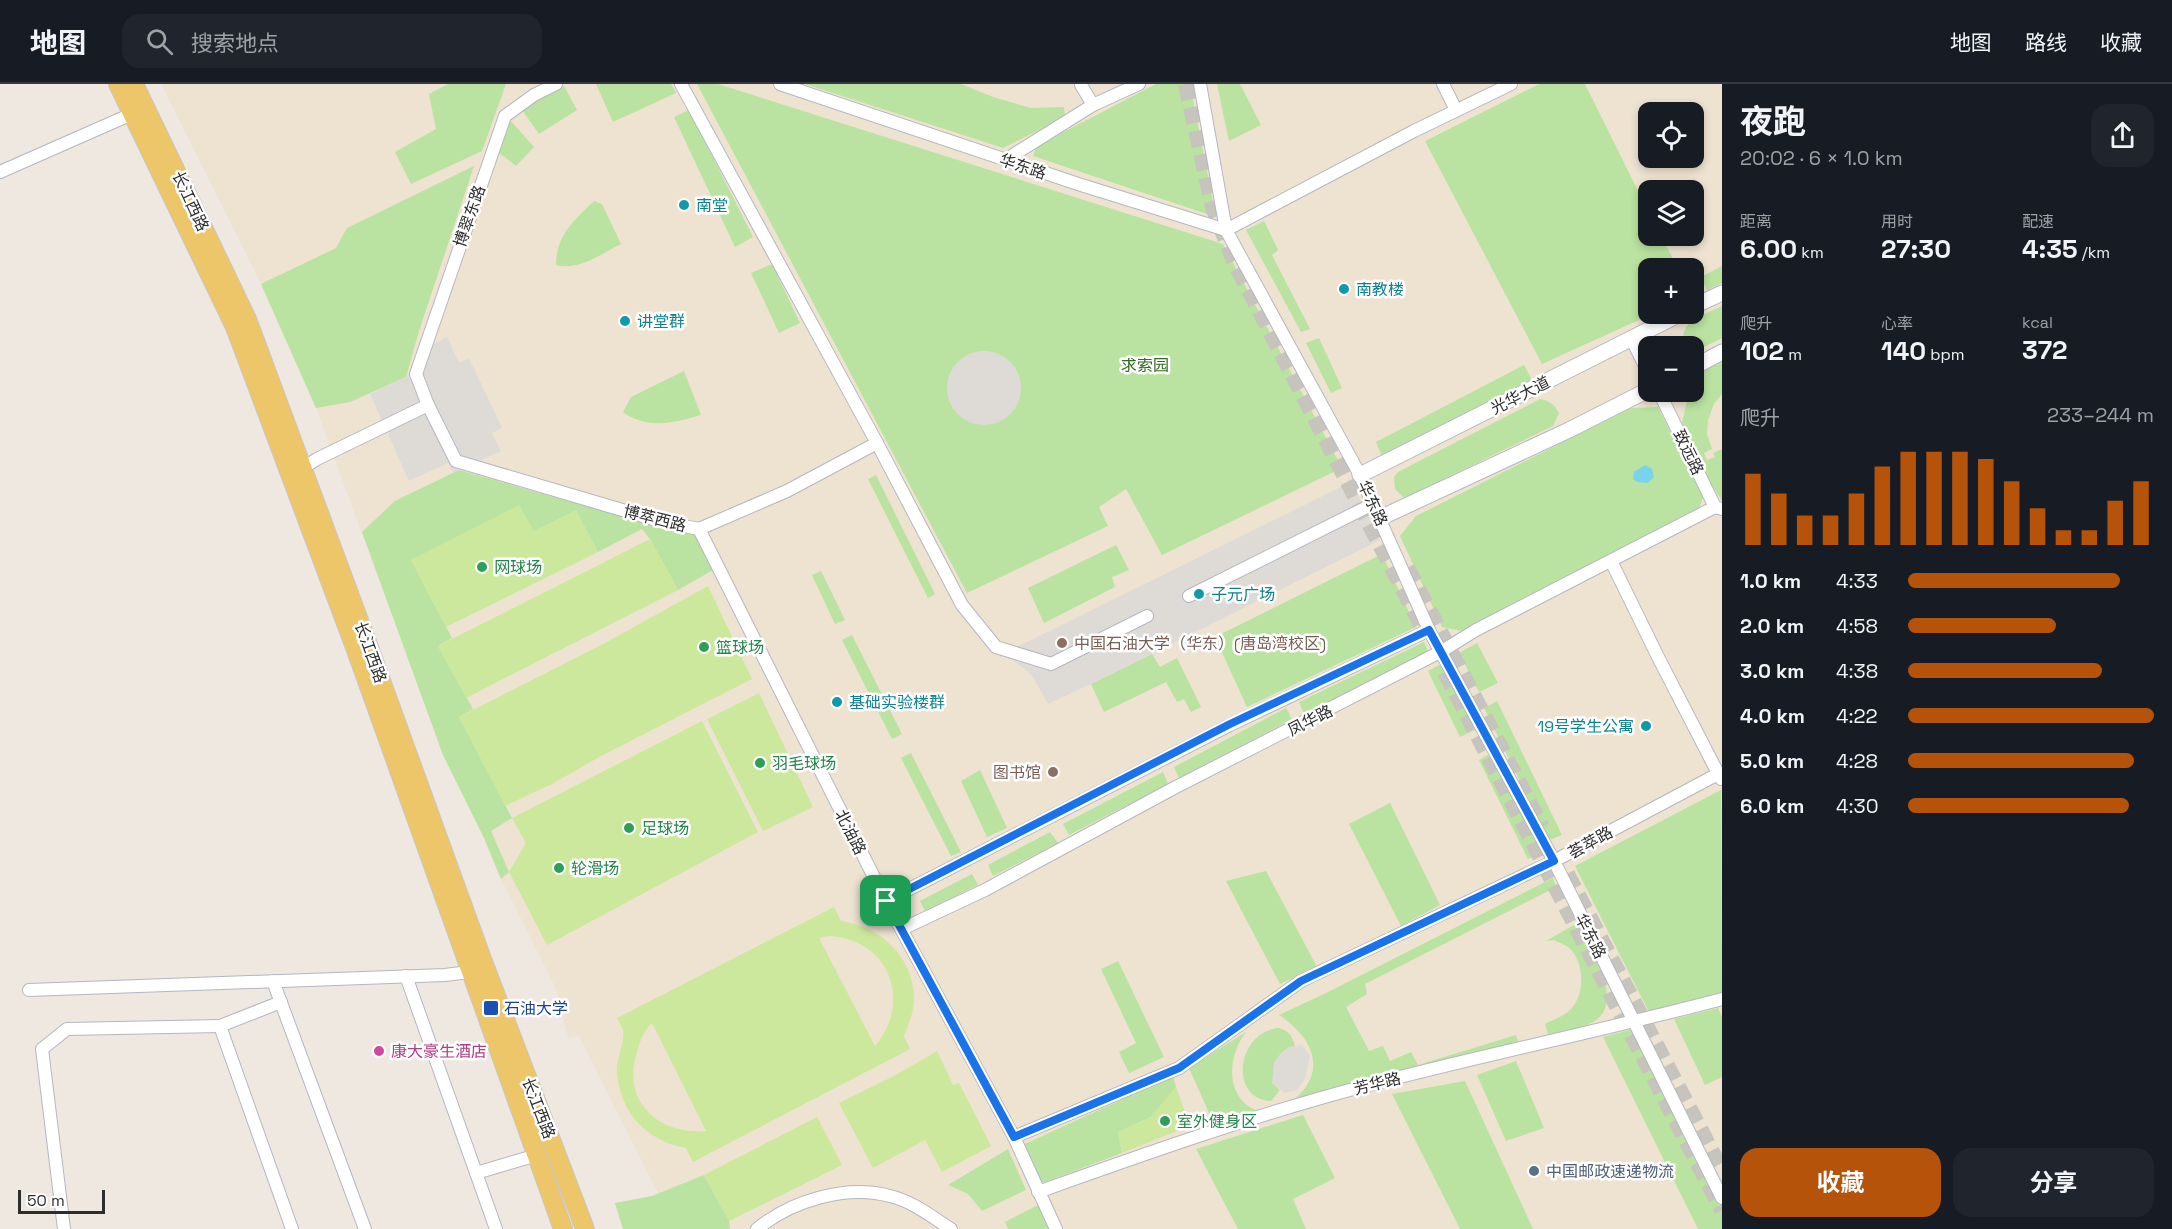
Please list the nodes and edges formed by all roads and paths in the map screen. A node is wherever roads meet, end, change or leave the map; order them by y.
1 (118, 84) edge
2 (134, 84) edge
3 (556, 84) edge
4 (681, 84) edge
5 (780, 84) edge
6 (1139, 84) edge
7 (1200, 84) edge
8 (1443, 84) edge
9 (1511, 84) edge
10 (1081, 85) edge
11 (1093, 105) junction
12 (1456, 110) junction
13 (134, 113) junction
14 (1005, 160) junction
15 (0, 172) edge
16 (1226, 230) junction
17 (1722, 292) edge
18 (1704, 301) edge
19 (1660, 324) edge
20 (1631, 338) junction
21 (1638, 352) edge
22 (1722, 352) edge
23 (1704, 362) edge
24 (1638, 395) edge
25 (1664, 402) edge
26 (428, 405) junction
27 (877, 443) junction
28 (296, 471) junction
29 (1360, 475) junction
30 (1373, 504) junction
31 (1719, 508) edge
32 (1380, 518) junction
33 (699, 529) junction
34 (1611, 561) junction
35 (1189, 596) dead end
36 (1147, 615) dead end
37 (1429, 630) junction
38 (1442, 651) junction
39 (1720, 778) edge
40 (1554, 861) junction
41 (886, 901) junction
42 (902, 929) junction
43 (479, 971) junction
44 (406, 976) junction
45 (273, 981) junction
46 (29, 990) dead end
47 (1722, 999) edge
48 (281, 1002) junction
49 (1636, 1022) junction
50 (220, 1026) junction
51 (1014, 1137) junction
52 (537, 1155) junction
53 (476, 1173) junction
54 (1038, 1192) junction
55 (1722, 1198) edge
56 (64, 1229) edge
57 (292, 1229) edge
58 (365, 1229) edge
59 (496, 1229) edge
60 (563, 1229) edge
61 (585, 1229) edge
62 (757, 1229) edge
63 (951, 1229) edge
64 (1056, 1229) edge

1 - 13 main road, 长江西路
2 - 28 main road, 长江西路
3 - 26 street, 博翠东路
4 - 27 street
5 - 14 street, 华东路
6 - 11 street
7 - 16 street
8 - 12 street
9 - 12 street
10 - 11 street
11 - 14 street
12 - 16 street
13 - 15 street
13 - 28 main road, 长江西路
14 - 16 street, 华东路
16 - 29 street, 华东路
17 - 18 street
19 - 20 street, 光华大道
20 - 21 street
20 - 29 street, 光华大道
22 - 23 street
24 - 32 street
25 - 31 street, 致远路
26 - 28 street
26 - 33 street, 博萃西路
27 - 33 street, 博萃西路
27 - 36 street
28 - 43 main road, 长江西路
29 - 30 street, 华东路
30 - 32 street, 华东路
30 - 35 street
31 - 34 street, 凤华路
32 - 37 street, 华东路
33 - 41 street, 北油路
34 - 38 street, 凤华路
34 - 39 street
37 - 38 street, 华东路
37 - 41 street, 凤华路
38 - 40 street, 华东路
38 - 42 street, 凤华路
39 - 40 street, 荟萃路
40 - 49 street, 华东路
40 - 51 street, 荟萃路
41 - 42 street, 北油路
42 - 51 street, 北油路
43 - 44 street
43 - 52 main road, 长江西路
43 - 61 main road, 长江西路
44 - 45 street
44 - 53 street
45 - 46 street
45 - 48 street
47 - 49 street, 芳华路
48 - 50 street
48 - 58 street
49 - 54 street, 芳华路
49 - 55 street, 华东路
50 - 56 street
50 - 57 street
51 - 54 street, 北油路
52 - 53 street
52 - 60 main road, 长江西路
53 - 59 street
54 - 64 street, 北油路
62 - 63 street

